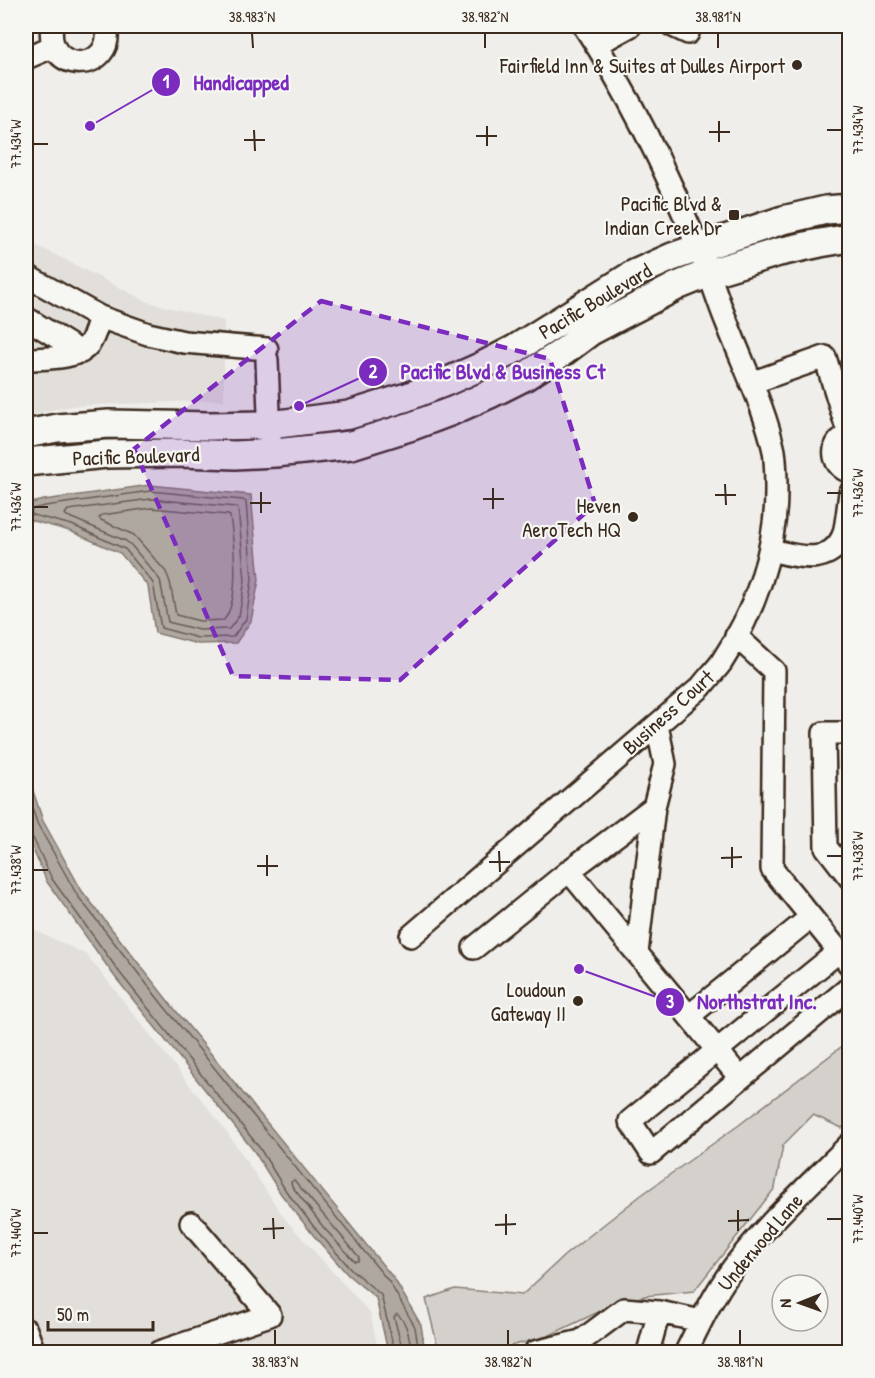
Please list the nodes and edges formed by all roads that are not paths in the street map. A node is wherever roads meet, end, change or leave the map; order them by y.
1 (106, 26) edge
2 (584, 26) edge
3 (630, 26) edge
4 (53, 36) edge
5 (597, 44) junction
6 (26, 58) edge
7 (849, 208) edge
8 (849, 238) edge
9 (698, 248) junction
10 (709, 273) junction
11 (26, 274) edge
12 (100, 317) junction
13 (26, 318) edge
14 (81, 352) junction
15 (26, 358) edge
16 (751, 383) junction
17 (270, 425) junction
18 (26, 434) edge
19 (849, 435) edge
20 (271, 453) junction
21 (26, 462) edge
22 (849, 472) edge
23 (849, 493) edge
24 (846, 535) edge
25 (770, 550) junction
26 (736, 636) junction
27 (657, 725) junction
28 (849, 733) edge
29 (654, 807) junction
30 (569, 871) junction
31 (849, 878) edge
32 (811, 917) junction
33 (411, 936) dead end
34 (474, 948) dead end
35 (637, 953) junction
36 (844, 958) edge
37 (849, 987) edge
38 (689, 1016) junction
39 (717, 1050) junction
40 (740, 1078) junction
41 (849, 1144) edge
42 (191, 1223) dead end
43 (659, 1312) junction
44 (701, 1321) junction
45 (26, 1330) edge
46 (34, 1353) edge
47 (159, 1353) edge
48 (535, 1353) edge
49 (648, 1353) edge
50 (686, 1353) edge

1 - 4 street
2 - 5 street, Business Court
3 - 5 street
4 - 6 street
5 - 9 street, Business Court
7 - 9 main road, Pacific Boulevard
8 - 10 main road, Pacific Boulevard
9 - 10 street, Business Court
9 - 17 main road, Pacific Boulevard
10 - 16 street, Business Court
10 - 20 main road, Pacific Boulevard
11 - 12 street
12 - 14 street
12 - 17 street
13 - 14 street
14 - 15 street
16 - 19 street
16 - 25 street, Business Court
17 - 18 main road, Pacific Boulevard
17 - 20 street
19 - 22 street
20 - 21 main road, Pacific Boulevard
23 - 24 street
24 - 25 street
25 - 26 street, Business Court
26 - 27 street, Business Court
26 - 32 street
27 - 29 street
27 - 33 street, Business Court
28 - 31 street
29 - 30 street
29 - 35 street
30 - 34 street
30 - 35 street
32 - 36 street
32 - 38 street
35 - 38 street
36 - 39 street
37 - 40 street
38 - 39 street
39 - 40 street
39 - 40 street
41 - 44 street, Underwood Lane
42 - 47 street
43 - 44 street
43 - 48 street
43 - 49 street
44 - 50 street, Underwood Lane
45 - 46 street

